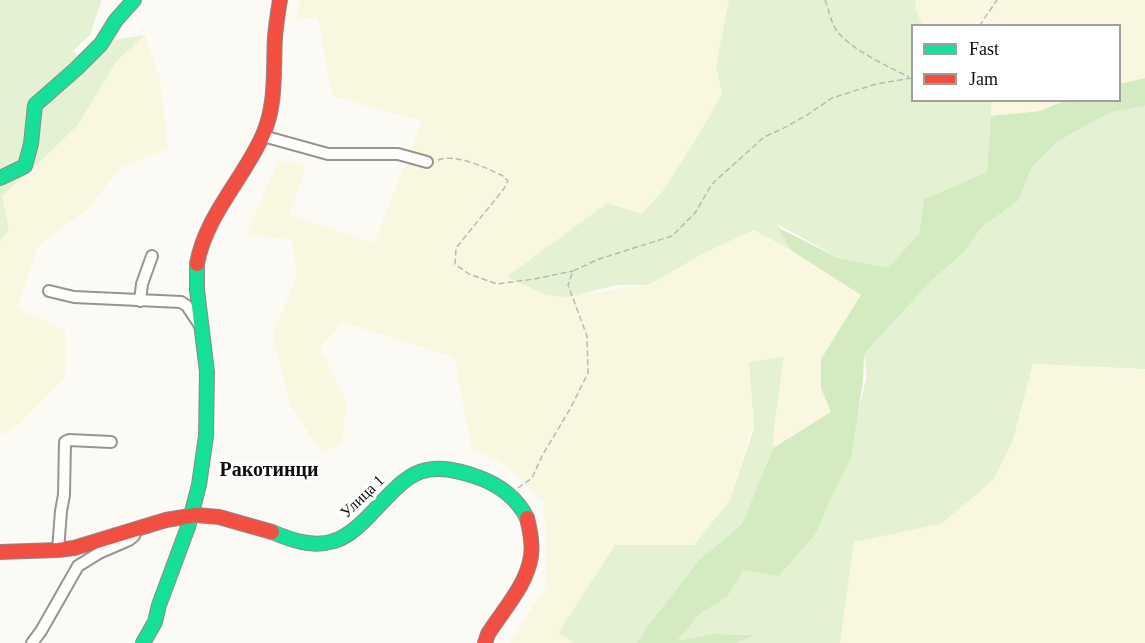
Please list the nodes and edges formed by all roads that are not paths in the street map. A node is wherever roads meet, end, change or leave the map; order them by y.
1 (134, 0) edge
2 (280, 0) edge
3 (263, 136) junction
4 (426, 162) road end
5 (0, 178) edge
6 (152, 256) dead end
7 (49, 291) dead end
8 (140, 301) junction
9 (201, 328) junction
10 (111, 442) dead end
11 (192, 514) junction
12 (136, 530) junction
13 (58, 550) junction
14 (0, 552) edge
15 (32, 643) edge
16 (143, 643) edge
17 (485, 643) edge

1 - 5 street
2 - 3 street
3 - 4 street
3 - 9 street
6 - 8 street
7 - 8 street
8 - 9 street
9 - 11 street
10 - 13 street
11 - 12 street, Улица 1
11 - 16 street
11 - 17 street, Улица 1
12 - 13 street, Улица 1
12 - 15 street
13 - 14 street, Улица 1

